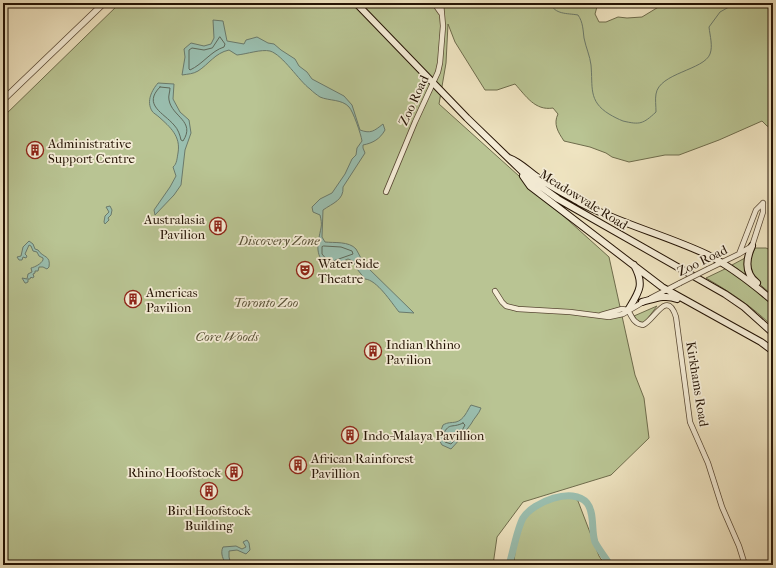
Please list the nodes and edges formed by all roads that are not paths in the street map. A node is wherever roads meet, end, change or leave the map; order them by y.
1 (104, 3) edge
2 (356, 3) edge
3 (434, 3) edge
4 (441, 3) edge
5 (442, 14) junction
6 (434, 83) junction
7 (3, 100) edge
8 (507, 158) junction
9 (518, 168) junction
10 (386, 192) dead end
11 (752, 246) junction
12 (739, 254) junction
13 (722, 263) junction
14 (633, 264) junction
15 (667, 290) junction
16 (495, 291) dead end
17 (773, 301) edge
18 (642, 302) junction
19 (700, 309) junction
20 (628, 310) junction
21 (773, 333) edge
22 (773, 351) edge
23 (745, 565) edge

1 - 7 street
2 - 6 main road, Meadowvale Road
3 - 5 street
4 - 5 street, Zoo Road
5 - 6 street, Zoo Road
6 - 8 main road, Meadowvale Road
6 - 10 street, Zoo Road
8 - 9 main road, Meadowvale Road
8 - 13 main road
9 - 14 main road
9 - 21 main road, Meadowvale Road
11 - 12 street
11 - 12 street, Zoo Road
11 - 17 main road
12 - 13 street, Zoo Road
13 - 15 street, Zoo Road, bridge
13 - 17 main road
14 - 15 main road
14 - 20 main road
15 - 18 street, Zoo Road
15 - 19 main road
16 - 20 street, Zoo Road
18 - 19 main road
18 - 20 street, Zoo Road
19 - 22 main road
20 - 23 street, Kirkhams Road

